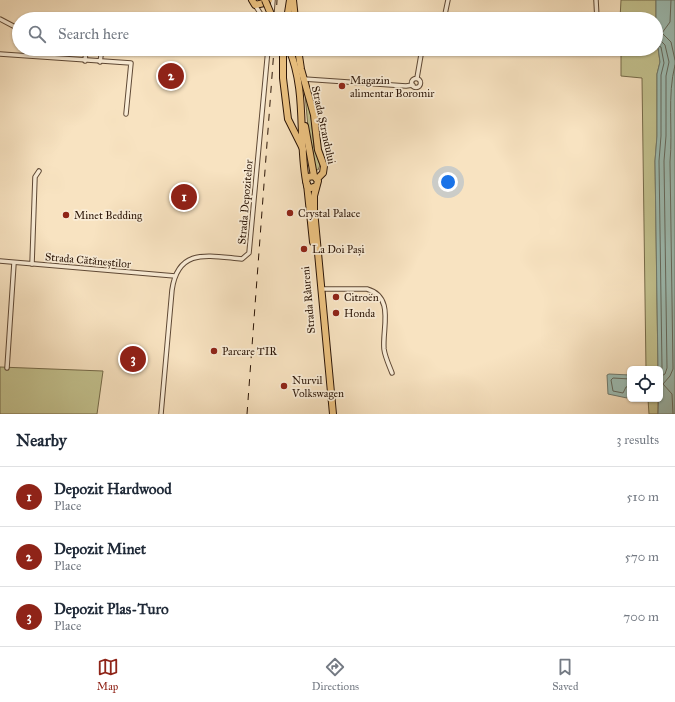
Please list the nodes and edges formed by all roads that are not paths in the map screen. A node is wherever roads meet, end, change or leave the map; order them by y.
1 (265, 0) edge
2 (269, 0) edge
3 (273, 0) edge
4 (292, 0) edge
5 (448, 0) edge
6 (596, 0) edge
7 (253, 2) edge
8 (259, 12) edge
9 (269, 12) edge
10 (272, 12) edge
11 (289, 12) edge
12 (294, 12) edge
13 (445, 12) edge
14 (597, 12) edge
15 (0, 19) edge
16 (12, 25) edge
17 (0, 54) edge
18 (12, 55) edge
19 (24, 56) edge
20 (85, 56) edge
21 (101, 56) edge
22 (267, 56) edge
23 (283, 56) edge
24 (291, 56) edge
25 (299, 56) edge
26 (421, 56) edge
27 (85, 61) junction
28 (100, 62) junction
29 (417, 78) junction
30 (304, 79) junction
31 (413, 85) junction
32 (302, 113) junction
33 (126, 114) dead end
34 (303, 150) junction
35 (39, 171) dead end
36 (316, 178) junction
37 (306, 182) junction
38 (316, 186) junction
39 (0, 261) edge
40 (14, 263) junction
41 (32, 264) junction
42 (175, 276) junction
43 (321, 289) junction
44 (7, 368) dead end
45 (392, 373) dead end
46 (161, 414) edge
47 (329, 414) edge
48 (333, 414) edge

1 - 9 main road, bridge
2 - 7 main road
3 - 10 street
4 - 11 main road
4 - 12 main road
5 - 13 street
6 - 14 street
7 - 8 street
15 - 16 street
17 - 18 street
19 - 27 street
20 - 27 street
21 - 28 street
22 - 42 street, Strada Depozitelor
23 - 34 main road
24 - 32 main road
25 - 30 main road, Strada Ștrandului
26 - 29 street
27 - 28 street
28 - 33 street
29 - 31 street
29 - 31 street
30 - 31 street
30 - 36 main road, Strada Ștrandului
32 - 34 main road, Strada Râureni
32 - 36 main road
34 - 37 main road, Strada Râureni
35 - 41 street
36 - 37 main road
36 - 38 main road, Strada Râureni
37 - 38 main road
37 - 47 main road, Strada Râureni
38 - 43 main road, Strada Râureni
39 - 40 street, Strada Cătăneștilor
40 - 41 street, Strada Cătăneștilor
40 - 44 street
41 - 42 street, Strada Cătăneștilor
42 - 46 street, Strada Depozitelor
43 - 45 street
43 - 48 main road, Strada Râureni

